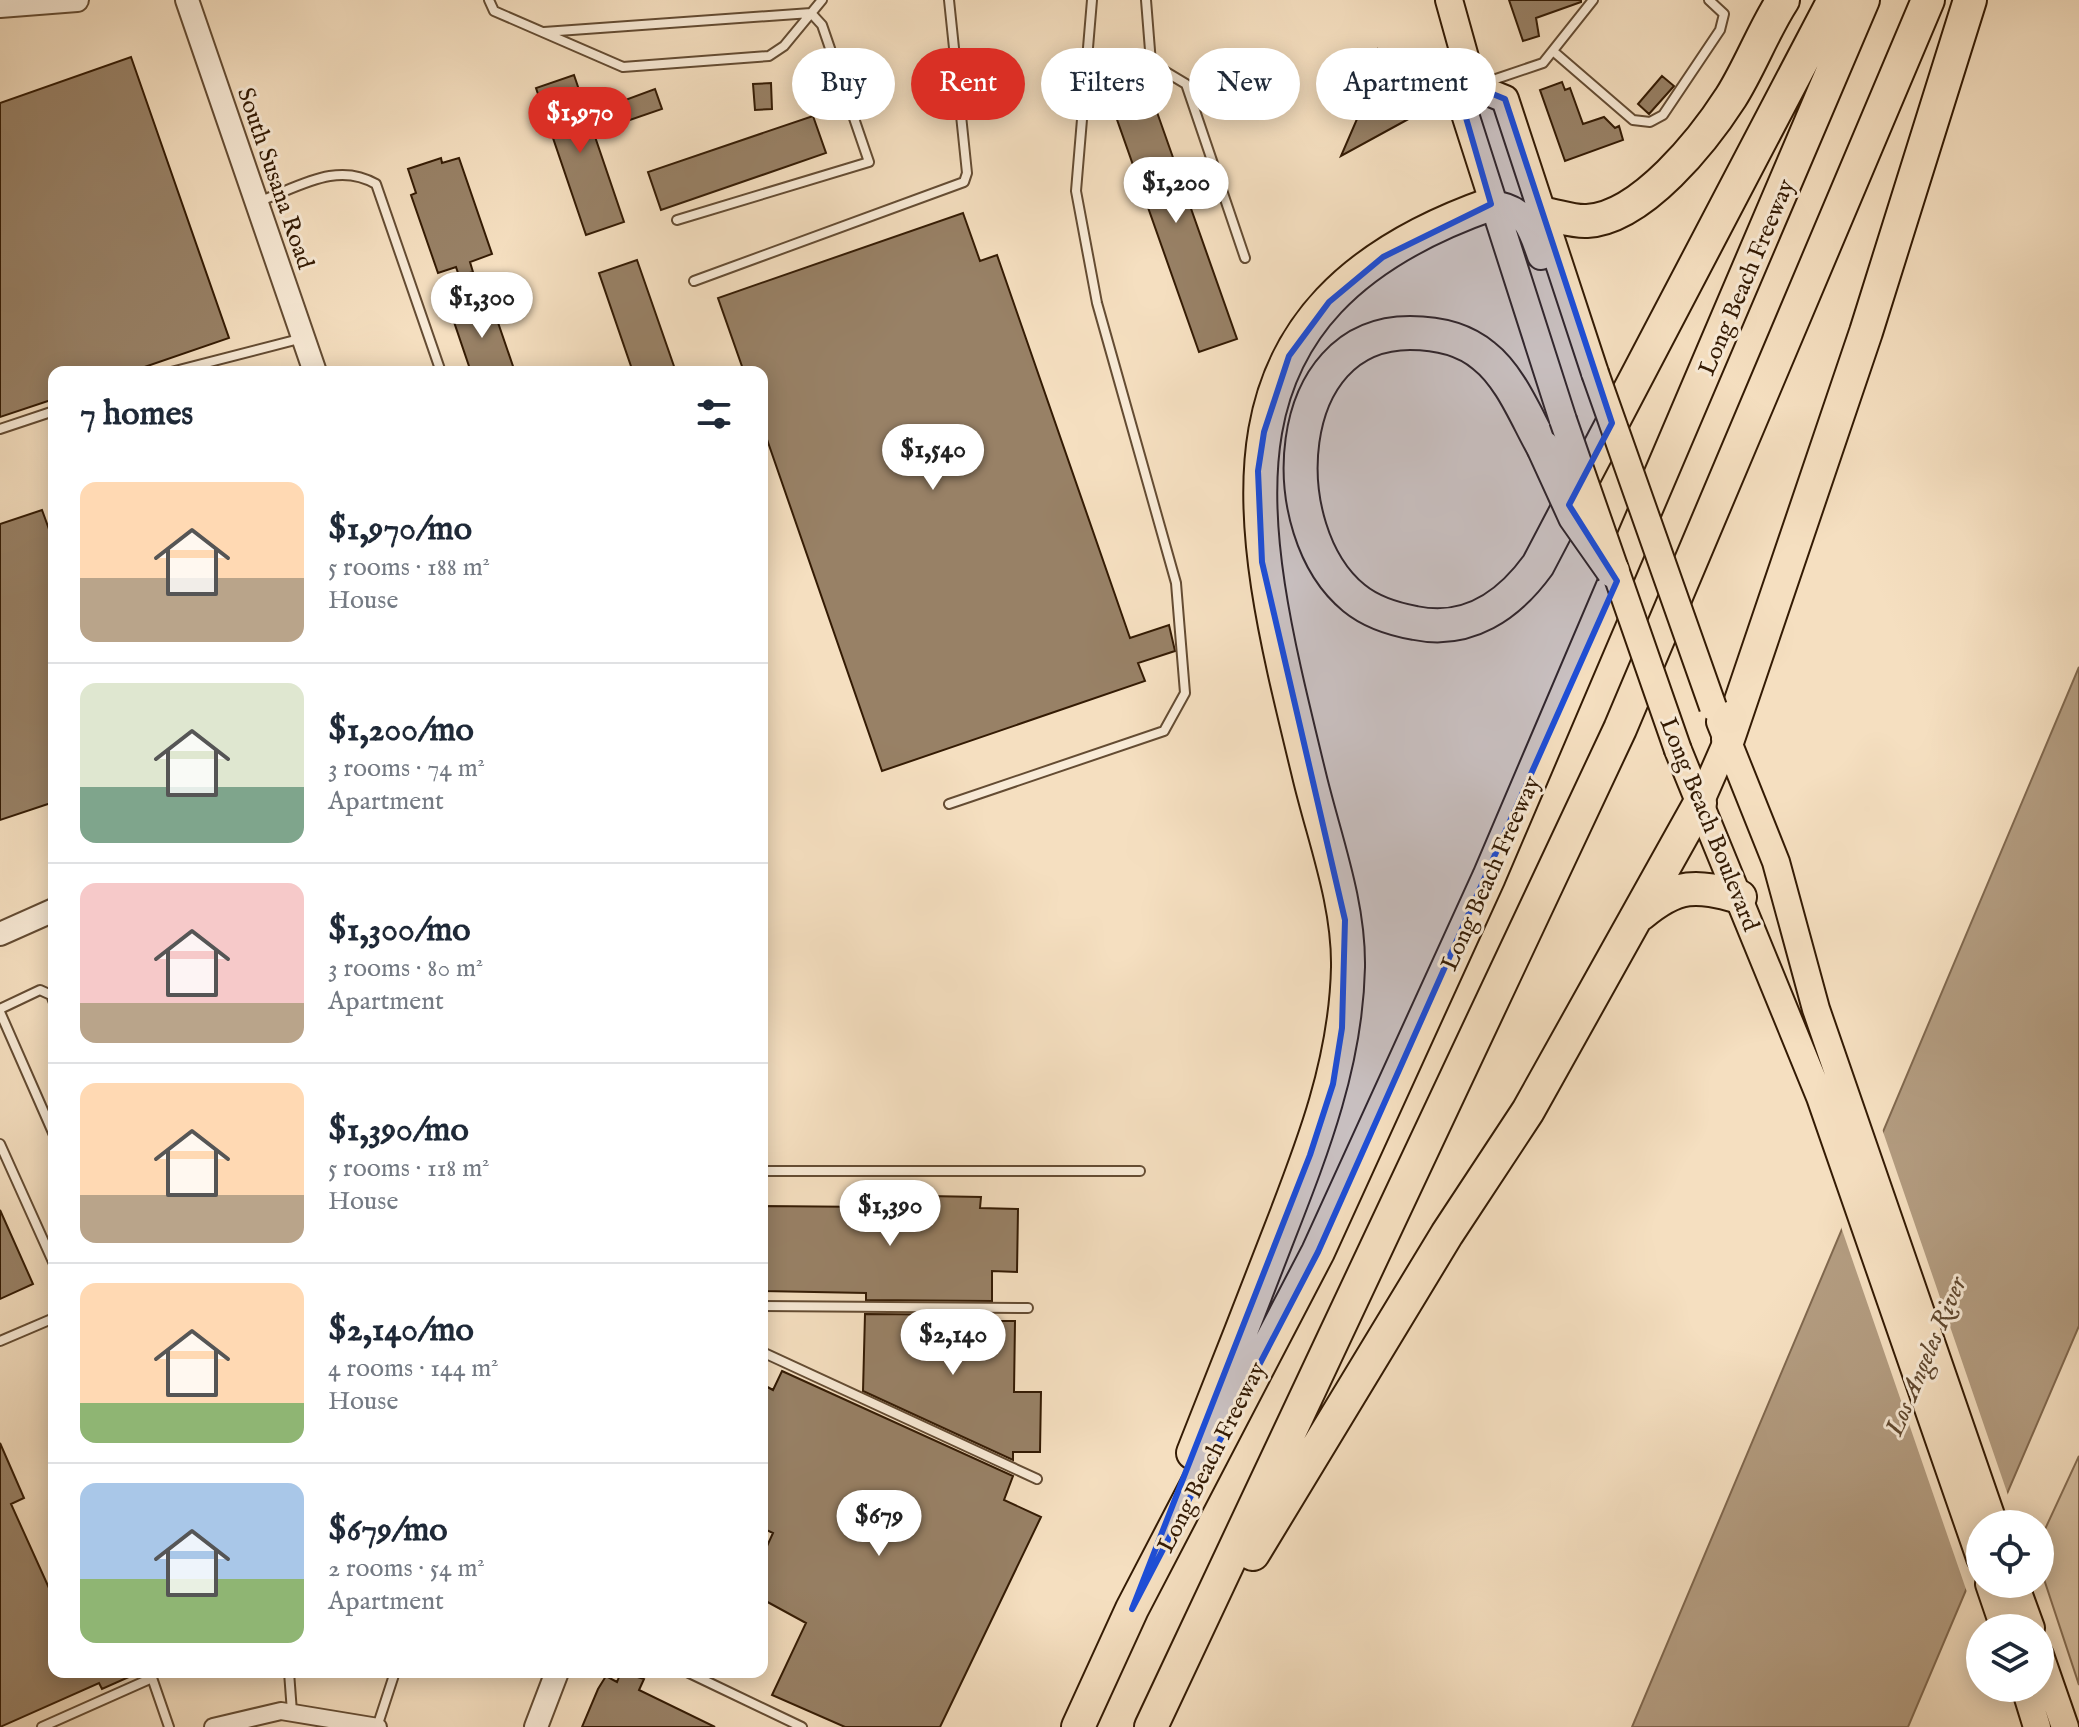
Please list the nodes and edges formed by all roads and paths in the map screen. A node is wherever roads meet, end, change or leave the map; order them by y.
1 (77, 0) edge
2 (187, 0) edge
3 (489, 0) edge
4 (822, 0) edge
5 (949, 0) edge
6 (1092, 0) edge
7 (1146, 0) edge
8 (1449, 0) edge
9 (1593, 0) edge
10 (1709, 0) edge
11 (1783, 0) edge
12 (1834, 0) edge
13 (1863, 0) edge
14 (1928, 0) edge
15 (1970, 0) edge
16 (0, 6) edge
17 (811, 13) junction
18 (544, 32) junction
19 (1462, 48) edge
20 (1553, 51) junction
21 (1496, 78) edge
22 (1496, 95) edge
23 (1467, 120) edge
24 (256, 203) junction
25 (1491, 204) junction
26 (1545, 214) junction
27 (677, 220) dead end
28 (1245, 258) dead end
29 (694, 281) dead end
30 (303, 338) junction
31 (194, 366) edge
32 (313, 366) edge
33 (439, 366) edge
34 (1590, 381) junction
35 (48, 413) edge
36 (0, 429) edge
37 (1613, 571) junction
38 (1728, 739) junction
39 (1700, 803) junction
40 (949, 804) dead end
41 (1740, 897) junction
42 (48, 913) edge
43 (1630, 924) junction
44 (0, 934) edge
45 (48, 994) edge
46 (0, 1011) edge
47 (1832, 1093) junction
48 (48, 1121) edge
49 (0, 1144) edge
50 (768, 1171) edge
51 (1140, 1171) dead end
52 (48, 1251) edge
53 (768, 1306) edge
54 (1028, 1308) dead end
55 (48, 1321) edge
56 (0, 1341) edge
57 (768, 1355) edge
58 (1037, 1479) dead end
59 (1989, 1510) edge
60 (1966, 1514) edge
61 (1132, 1609) junction
62 (145, 1678) edge
63 (152, 1678) edge
64 (290, 1678) edge
65 (393, 1678) edge
66 (555, 1678) edge
67 (700, 1678) edge
68 (2054, 1695) edge
69 (1166, 1697) junction
70 (2029, 1702) edge
71 (293, 1713) junction
72 (42, 1727) edge
73 (169, 1727) edge
74 (213, 1727) edge
75 (377, 1727) edge
76 (536, 1727) edge
77 (802, 1727) edge
78 (1078, 1727) edge
79 (1151, 1727) edge
80 (2037, 1727) edge
81 (2065, 1727) edge

1 - 16 street
2 - 24 street, South Susana Road
3 - 18 lane
4 - 17 lane
5 - 29 lane
6 - 40 lane
7 - 28 lane
8 - 19 main road, Long Beach Boulevard
9 - 20 lane
10 - 20 lane
11 - 26 highway
12 - 37 highway, bridge
13 - 61 highway, Long Beach Freeway
14 - 69 highway
15 - 38 highway
17 - 18 lane
17 - 18 lane
17 - 27 lane
20 - 21 lane
22 - 26 main road, Long Beach Boulevard
23 - 25 main road, Long Beach Boulevard
24 - 30 street, South Susana Road
24 - 33 lane
25 - 34 main road
25 - 37 main road, Long Beach Boulevard, bridge
25 - 61 highway
26 - 34 main road, Long Beach Boulevard
30 - 31 lane
30 - 32 street, South Susana Road
34 - 38 main road, Long Beach Boulevard, bridge
35 - 36 lane
37 - 39 main road, Long Beach Boulevard, bridge
38 - 39 main road
38 - 47 main road, Long Beach Boulevard
39 - 41 main road, Long Beach Boulevard
39 - 43 highway
41 - 43 highway
41 - 47 main road, Long Beach Boulevard
42 - 44 street
43 - 69 highway
45 - 46 lane
46 - 48 lane
47 - 59 main road, Long Beach Boulevard
47 - 60 main road, Long Beach Boulevard
49 - 52 lane
50 - 51 lane
53 - 54 lane
55 - 56 lane
57 - 58 lane
61 - 78 highway, Long Beach Freeway
62 - 72 lane
63 - 73 lane
64 - 71 lane
65 - 75 lane
66 - 76 street
67 - 77 lane
68 - 81 main road
69 - 79 highway
70 - 80 main road
71 - 74 street
71 - 75 street

